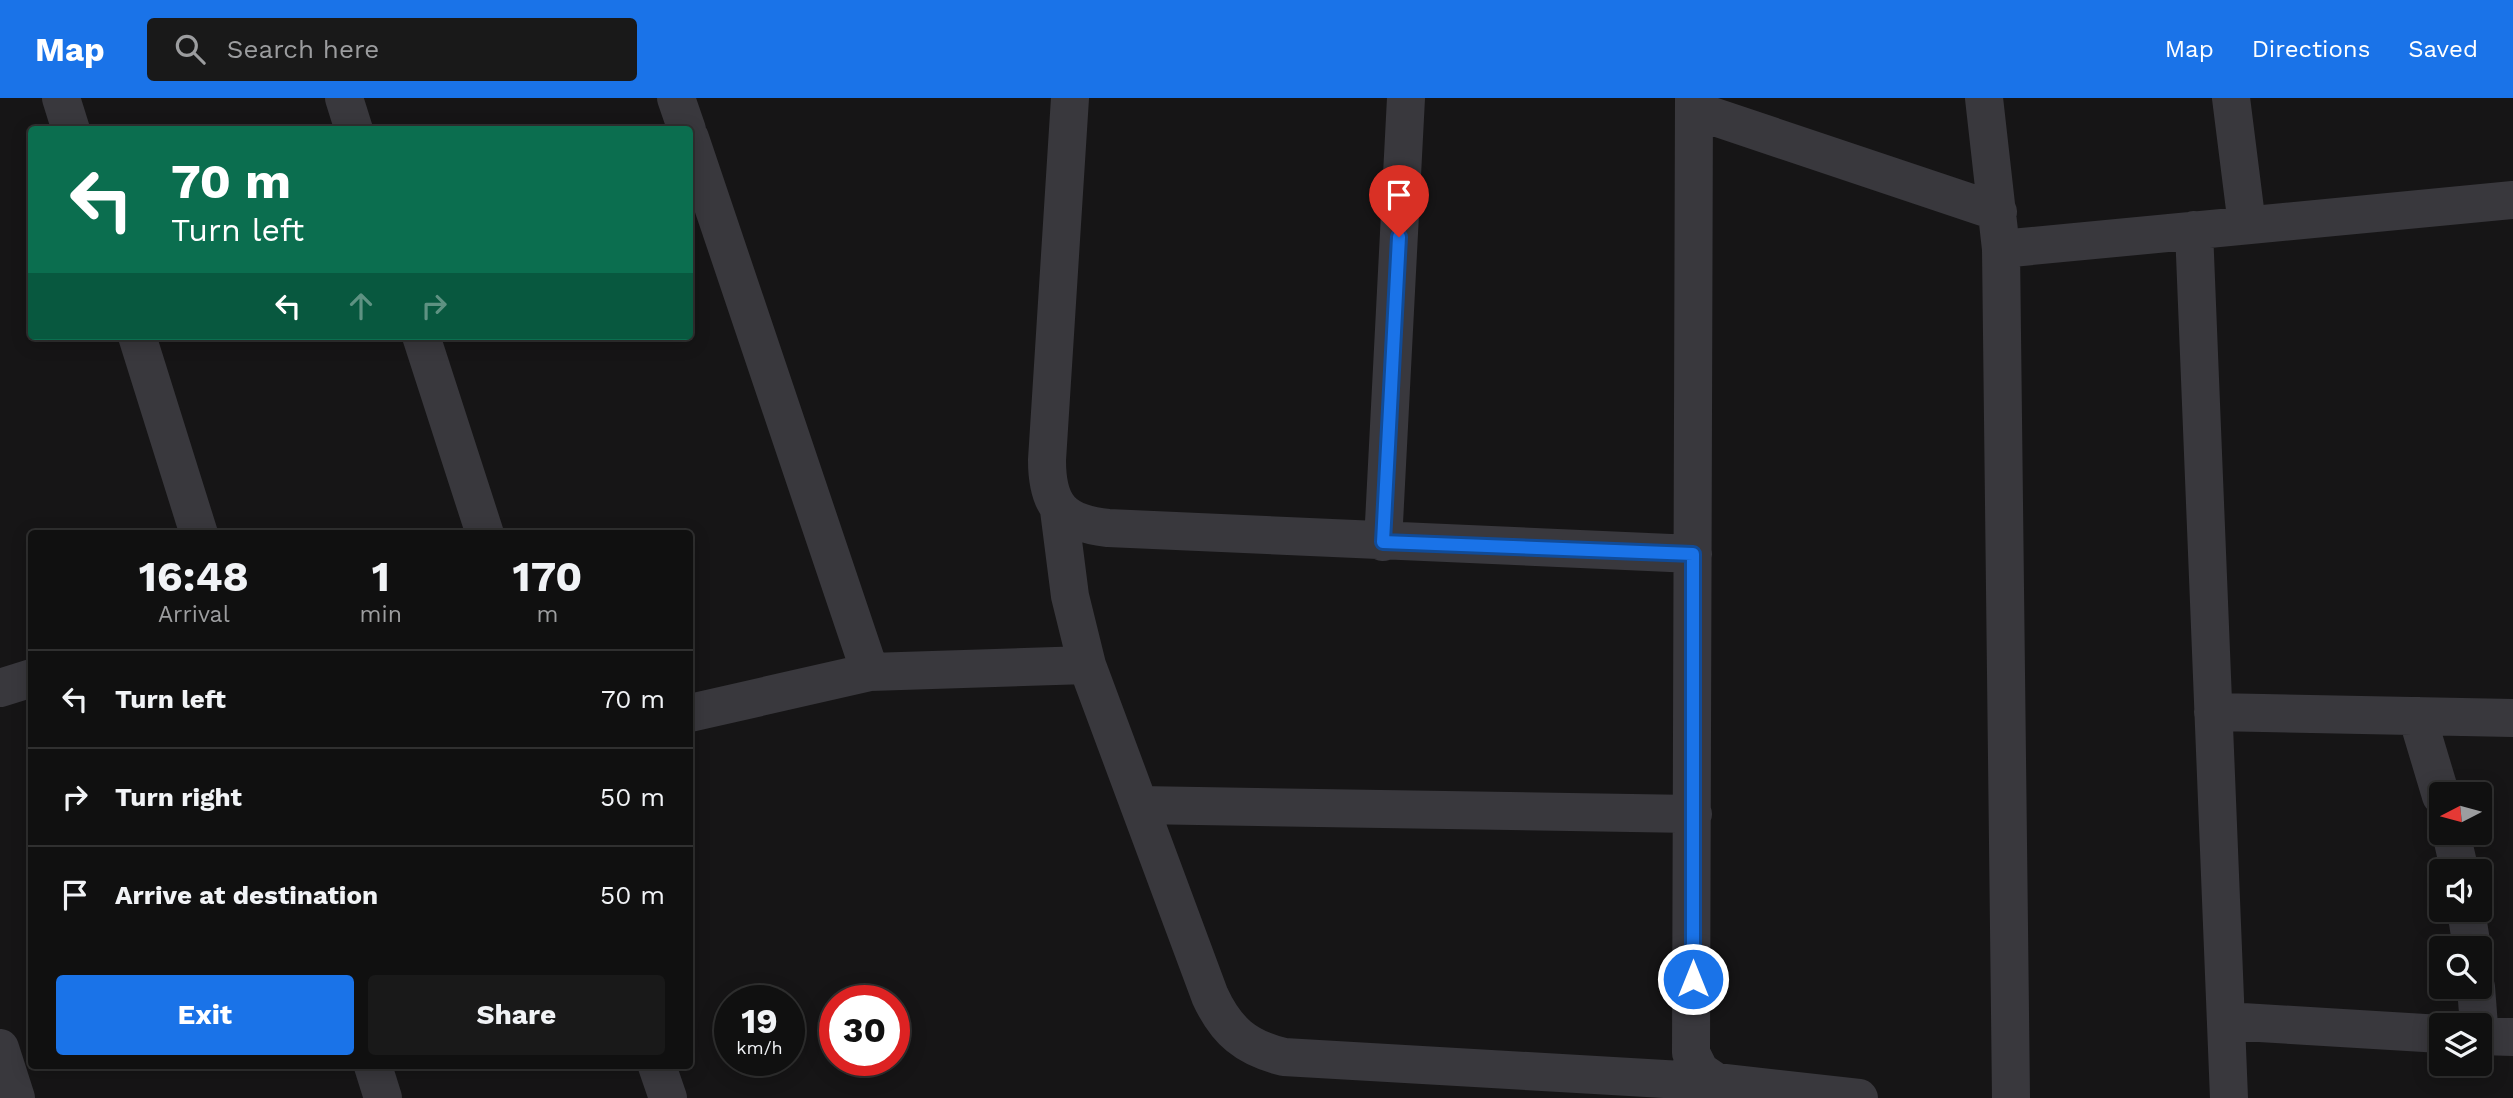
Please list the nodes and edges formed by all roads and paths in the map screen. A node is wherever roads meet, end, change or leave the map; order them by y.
1 (61, 98) edge
2 (344, 98) edge
3 (676, 98) edge
4 (1070, 98) edge
5 (1406, 98) edge
6 (1984, 98) edge
7 (2231, 98) edge
8 (1694, 104) edge
9 (70, 126) edge
10 (353, 126) edge
11 (686, 126) edge
12 (693, 147) edge
13 (2513, 200) edge
14 (2247, 225) junction
15 (2000, 230) junction
16 (2194, 230) junction
17 (138, 340) edge
18 (422, 340) edge
19 (1059, 510) junction
20 (199, 530) edge
21 (484, 530) edge
22 (1383, 542) junction
23 (1693, 554) junction
24 (1087, 665) junction
25 (870, 672) junction
26 (28, 679) edge
27 (0, 688) edge
28 (693, 712) edge
29 (2213, 712) junction
30 (2417, 716) junction
31 (2513, 718) edge
32 (2437, 782) edge
33 (1139, 804) junction
34 (1693, 814) junction
35 (2226, 1021) junction
36 (2429, 1033) edge
37 (2492, 1037) edge
38 (2513, 1038) edge
39 (0, 1048) edge
40 (374, 1069) edge
41 (658, 1069) edge
42 (1716, 1082) junction
43 (16, 1098) edge
44 (383, 1098) edge
45 (668, 1098) edge
46 (1859, 1098) edge
47 (2011, 1098) edge
48 (2229, 1098) edge

1 - 9 street
2 - 10 street
3 - 11 street
4 - 19 street
5 - 22 street
6 - 15 street
7 - 14 street
8 - 15 street
8 - 23 street
12 - 25 street
13 - 14 street
14 - 16 street
15 - 16 street
15 - 47 street
16 - 29 street
17 - 20 street
18 - 21 street
19 - 22 street
19 - 24 street
22 - 23 street
23 - 34 street
24 - 25 street
24 - 33 street
25 - 28 street
26 - 27 street
29 - 30 street
29 - 35 street
30 - 31 street
30 - 32 street
33 - 34 street
33 - 42 street
34 - 42 street
35 - 36 street
35 - 48 street
37 - 38 street
39 - 43 street
40 - 44 street
41 - 45 street
42 - 46 street

